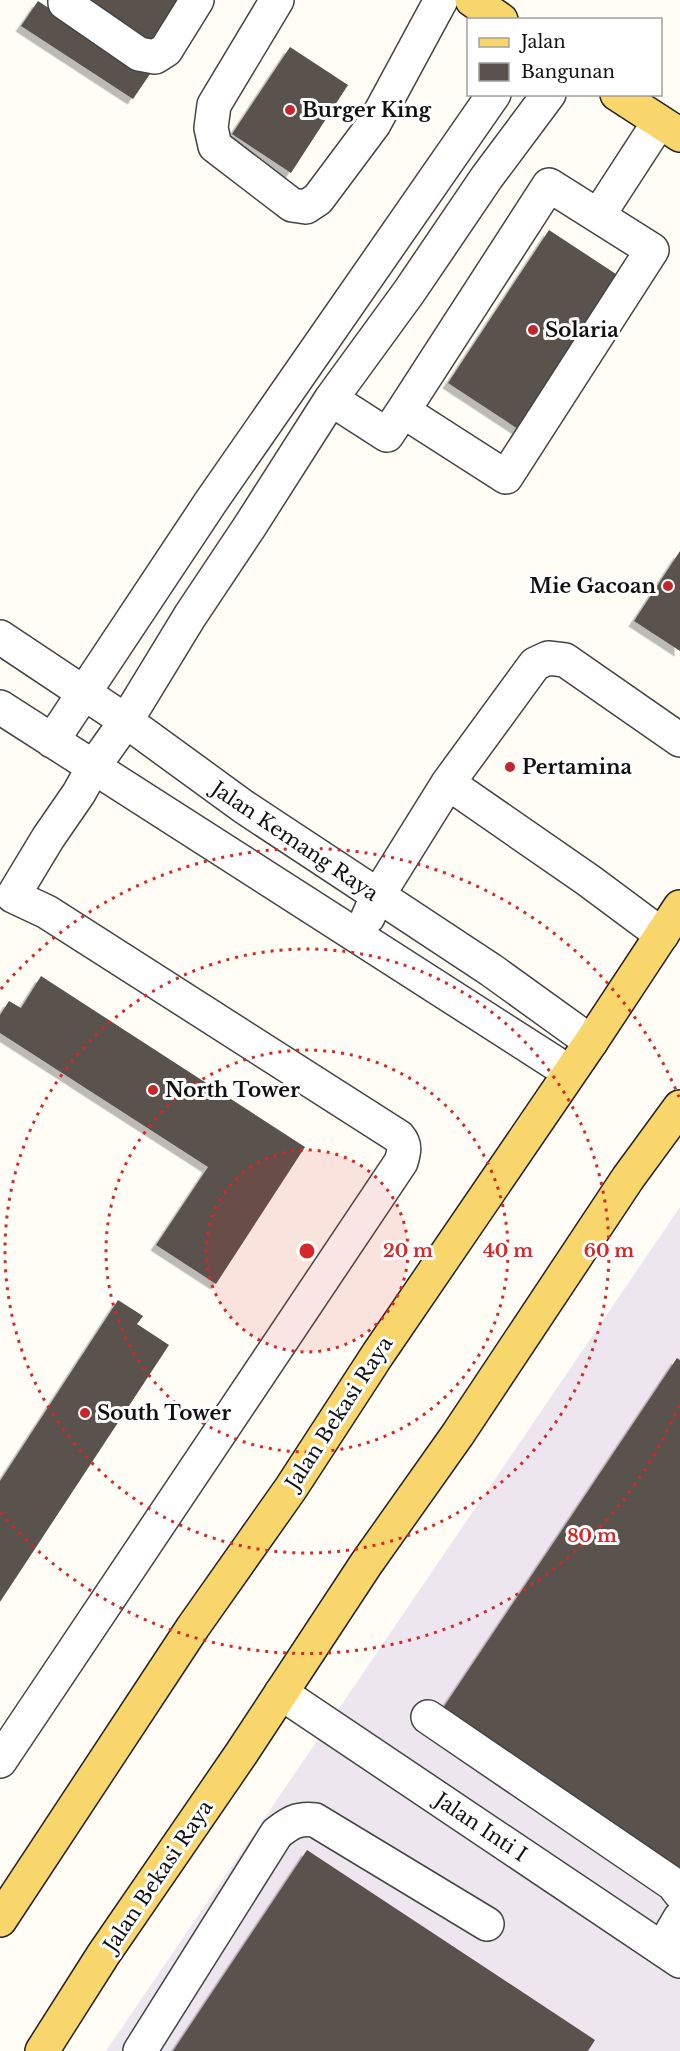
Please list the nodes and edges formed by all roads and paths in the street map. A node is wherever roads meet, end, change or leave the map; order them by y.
1 (65, 0) edge
2 (197, 0) edge
3 (277, 0) edge
4 (441, 0) edge
5 (471, 0) edge
6 (498, 18) edge
7 (493, 96) edge
8 (548, 96) edge
9 (620, 96) edge
10 (669, 128) edge
11 (598, 216) junction
12 (331, 399) junction
13 (403, 411) junction
14 (210, 503) junction
15 (250, 526) junction
16 (0, 637) edge
17 (83, 692) junction
18 (0, 706) edge
19 (126, 721) junction
20 (680, 740) edge
21 (52, 741) junction
22 (94, 766) junction
23 (448, 783) junction
24 (377, 897) junction
25 (6, 906) edge
26 (680, 907) edge
27 (662, 935) junction
28 (358, 937) junction
29 (591, 1042) junction
30 (569, 1072) junction
31 (680, 1107) edge
32 (281, 1693) junction
33 (428, 1717) dead end
34 (0, 1761) edge
35 (680, 1893) edge
36 (680, 1918) edge
37 (0, 1920) edge
38 (487, 1924) dead end
39 (671, 1955) edge
40 (42, 2051) edge
41 (140, 2051) edge

1 - 2 street
3 - 4 street
5 - 6 main road
7 - 14 street
8 - 12 street
9 - 10 main road
10 - 11 street
11 - 13 street
11 - 13 street
12 - 13 street
12 - 15 street
14 - 15 street
14 - 17 street
15 - 19 street
16 - 17 street, Jalan Kemang Raya
17 - 19 street, Jalan Kemang Raya
17 - 21 street
18 - 21 street
19 - 22 street
19 - 24 street, Jalan Kemang Raya
20 - 23 street
21 - 22 street
22 - 25 street
22 - 28 street
23 - 24 street
23 - 27 street
24 - 28 street
24 - 29 street, Jalan Kemang Raya
25 - 34 street
26 - 27 main road, Jalan Bekasi Raya
27 - 29 main road, Jalan Bekasi Raya
28 - 30 street
29 - 30 main road, Jalan Bekasi Raya
30 - 37 main road, Jalan Bekasi Raya
31 - 32 main road, Jalan Bekasi Raya
32 - 39 street, Jalan Inti I
32 - 40 main road, Jalan Bekasi Raya
33 - 35 street
36 - 39 street
38 - 41 street

